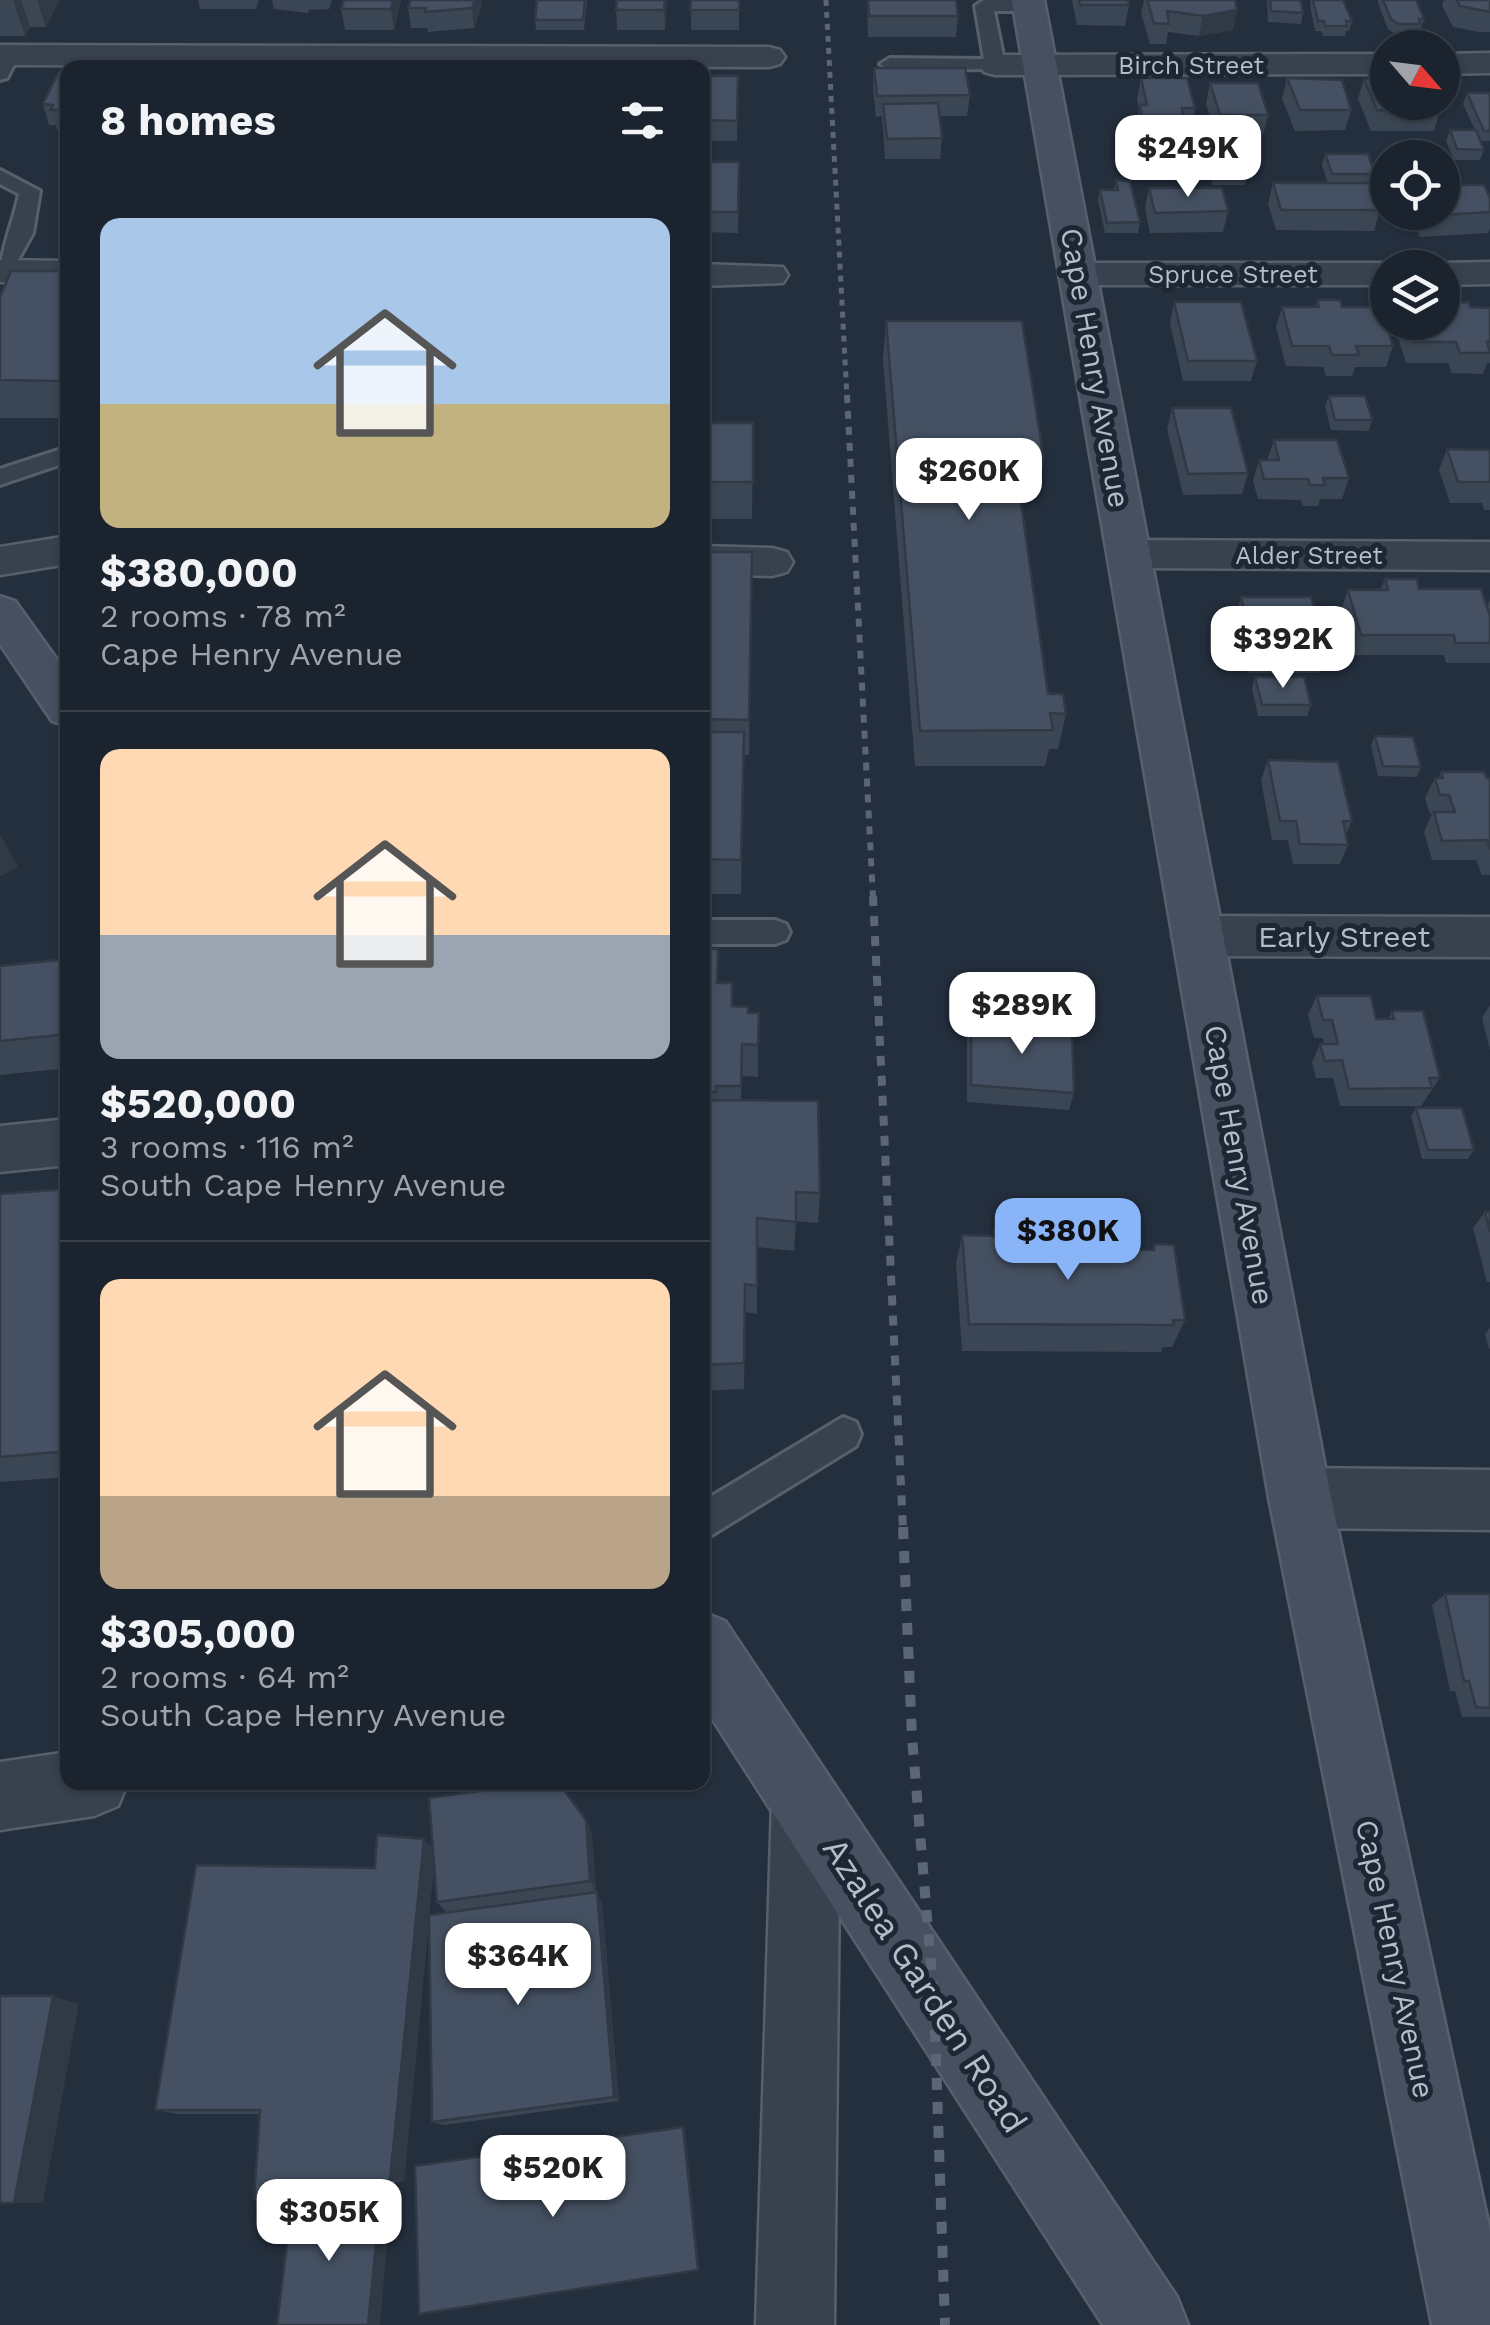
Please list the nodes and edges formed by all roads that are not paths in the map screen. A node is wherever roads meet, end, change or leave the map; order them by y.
1 (1029, 3) edge
2 (768, 57) dead end
3 (309, 60) edge
4 (3, 62) edge
5 (60, 62) edge
6 (1490, 63) edge
7 (890, 64) edge
8 (1370, 64) edge
9 (1460, 64) edge
10 (1017, 65) junction
11 (0, 176) edge
12 (11, 233) edge
13 (1, 272) edge
14 (60, 272) edge
15 (1078, 274) junction
16 (1370, 274) edge
17 (1460, 274) edge
18 (1490, 274) edge
19 (710, 275) edge
20 (770, 275) dead end
21 (60, 456) edge
22 (0, 477) edge
23 (60, 551) edge
24 (1128, 554) junction
25 (1490, 556) edge
26 (710, 560) edge
27 (0, 561) edge
28 (772, 562) dead end
29 (0, 611) edge
30 (60, 698) edge
31 (710, 932) edge
32 (775, 932) dead end
33 (1198, 936) junction
34 (1490, 937) edge
35 (60, 1143) edge
36 (0, 1149) edge
37 (843, 1434) dead end
38 (1300, 1498) junction
39 (1490, 1500) edge
40 (710, 1518) edge
41 (710, 1666) edge
42 (60, 1787) edge
43 (0, 1796) edge
44 (806, 1803) junction
45 (795, 2325) edge
46 (1149, 2325) edge
47 (1471, 2325) edge

1 - 10 street, Cape Henry Avenue
2 - 3 street
4 - 5 street
6 - 9 street
7 - 10 lane
8 - 10 street, Birch Street
10 - 15 street, Cape Henry Avenue
11 - 12 lane
12 - 13 lane
13 - 14 street
15 - 16 street, Spruce Street
15 - 24 street, Cape Henry Avenue
17 - 18 street
19 - 20 street
21 - 22 lane
23 - 27 street
24 - 25 street, Alder Street
24 - 33 street, Cape Henry Avenue
26 - 28 street
29 - 30 street
31 - 32 lane
33 - 34 street, Early Street
33 - 38 street, Cape Henry Avenue
35 - 36 street
37 - 40 lane
38 - 39 street
38 - 47 street, Cape Henry Avenue
41 - 44 street, Azalea Garden Road
42 - 43 street
44 - 45 street
44 - 46 street, Azalea Garden Road

